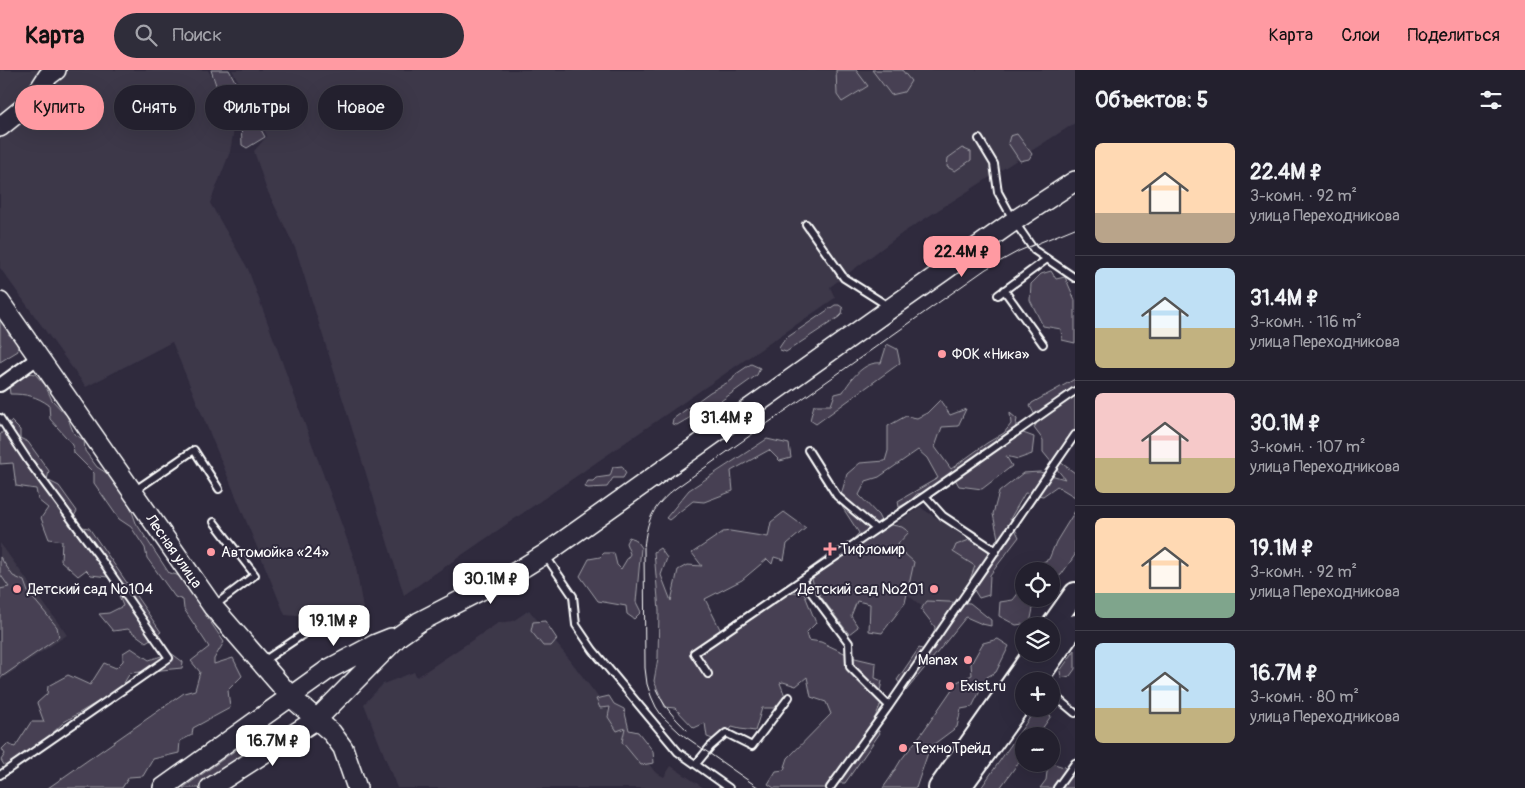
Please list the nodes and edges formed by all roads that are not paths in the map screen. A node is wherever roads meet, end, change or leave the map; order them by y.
1 (56, 70) edge
2 (0, 127) edge
3 (979, 139) dead end
4 (1075, 180) edge
5 (1014, 221) junction
6 (806, 224) dead end
7 (1047, 259) junction
8 (1075, 278) edge
9 (1004, 290) junction
10 (998, 295) dead end
11 (0, 302) edge
12 (890, 308) junction
13 (1043, 344) dead end
14 (39, 357) junction
15 (0, 386) edge
16 (1075, 392) edge
17 (0, 418) edge
18 (1075, 435) edge
19 (808, 450) dead end
20 (219, 489) dead end
21 (133, 492) junction
22 (925, 496) junction
23 (214, 522) dead end
24 (876, 529) junction
25 (996, 551) junction
26 (545, 554) junction
27 (802, 580) junction
28 (1075, 593) edge
29 (213, 607) junction
30 (1058, 617) edge
31 (1075, 625) edge
32 (308, 631) dead end
33 (399, 636) junction
34 (1026, 662) edge
35 (261, 663) junction
36 (1042, 672) edge
37 (708, 674) dead end
38 (291, 697) junction
39 (789, 697) dead end
40 (1060, 700) edge
41 (889, 706) junction
42 (1015, 712) edge
43 (1075, 713) edge
44 (317, 720) junction
45 (1075, 763) edge
46 (696, 764) junction
47 (0, 775) edge
48 (163, 788) edge
49 (210, 788) edge
50 (357, 788) edge
51 (728, 788) edge
52 (830, 788) edge
53 (939, 788) edge
54 (960, 788) edge
55 (1057, 788) edge

1 - 2 main road
3 - 5 lane
4 - 5 main road
5 - 7 lane
5 - 12 main road
6 - 12 lane
7 - 8 lane
7 - 9 lane
9 - 10 lane
9 - 13 lane
11 - 14 main road, Лесная улица
12 - 26 main road
14 - 15 street
14 - 21 main road, Лесная улица
16 - 22 lane
17 - 47 lane
18 - 25 lane
19 - 24 lane
20 - 21 lane
21 - 29 main road, Лесная улица
22 - 24 lane
22 - 25 lane
23 - 29 lane
24 - 27 lane
25 - 41 lane
26 - 33 main road
26 - 46 lane
27 - 37 lane
27 - 41 lane
28 - 30 main road
29 - 35 main road, Лесная улица
31 - 36 main road
32 - 35 lane
33 - 38 main road
33 - 44 main road
34 - 53 main road
35 - 38 main road, Лесная улица
38 - 44 main road, Лесная улица
38 - 48 main road
39 - 46 lane
40 - 43 lane
41 - 52 lane
42 - 54 main road
44 - 49 main road
44 - 50 main road, Лесная улица
45 - 55 lane
46 - 51 lane

